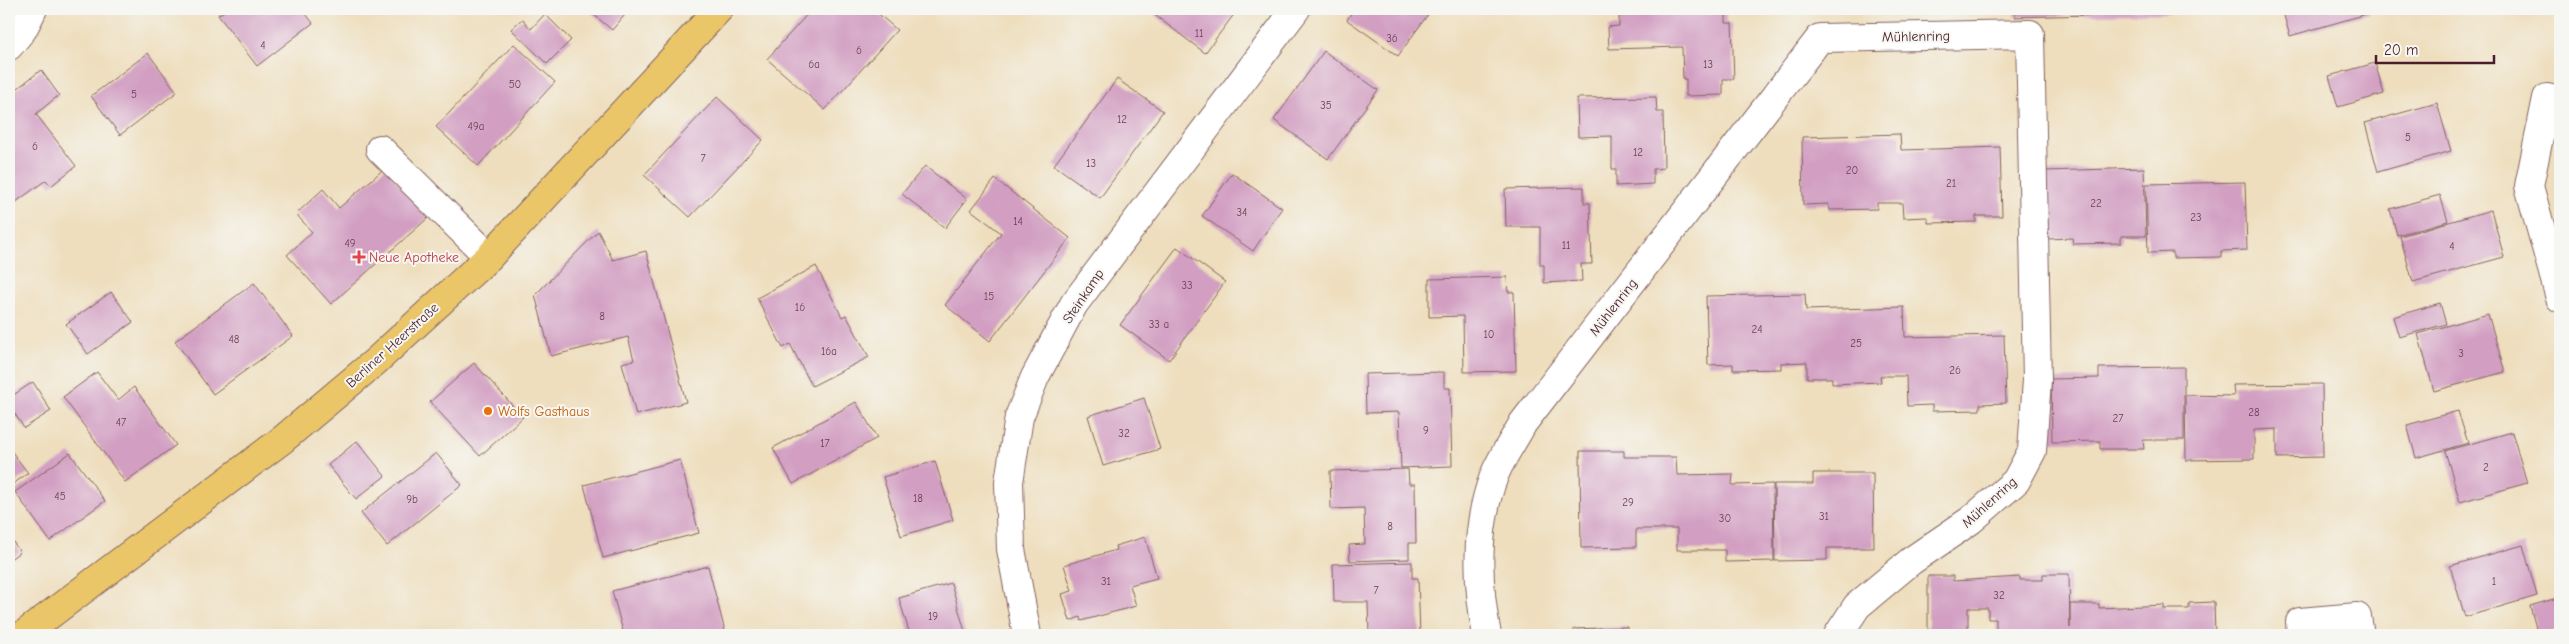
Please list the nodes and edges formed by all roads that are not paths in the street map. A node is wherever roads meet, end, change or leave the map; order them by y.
1 (33, 9) edge
2 (719, 9) edge
3 (1296, 9) edge
4 (9, 46) edge
5 (2547, 98) dead end
6 (380, 149) dead end
7 (489, 257) junction
8 (2560, 298) edge
9 (24, 635) edge
10 (1027, 635) edge
11 (1487, 635) edge
12 (1838, 635) edge
13 (2301, 635) edge
14 (2360, 635) edge

1 - 4 street
2 - 7 main road, Berliner Heerstraße
3 - 10 street, Steinkamp
5 - 8 street
6 - 7 street
7 - 9 main road, Berliner Heerstraße
11 - 12 street, Mühlenring
13 - 14 street

